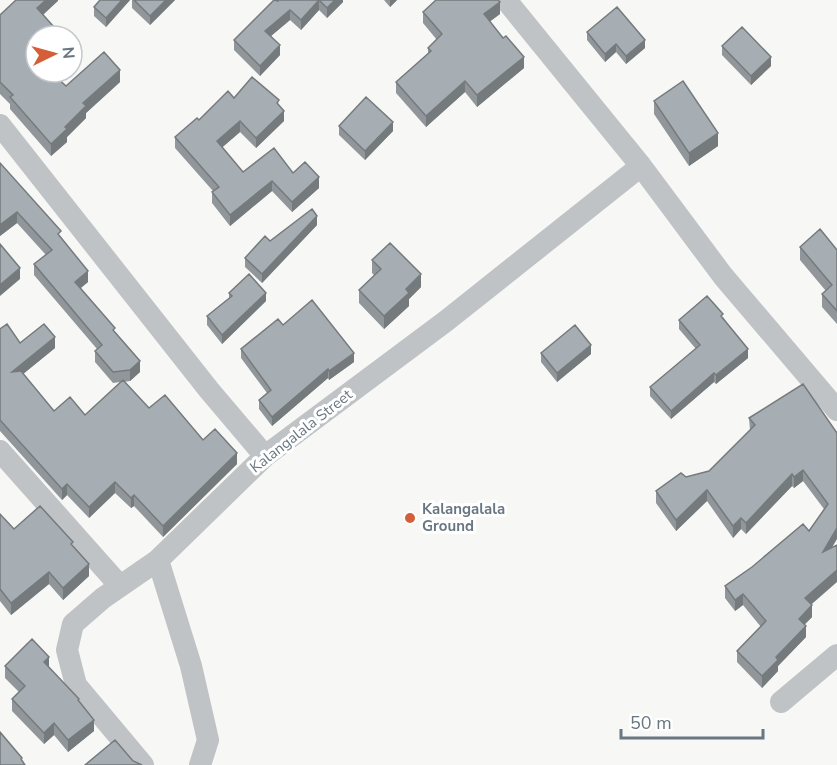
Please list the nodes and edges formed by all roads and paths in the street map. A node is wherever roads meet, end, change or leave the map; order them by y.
1 (506, 0) edge
2 (0, 125) edge
3 (641, 166) junction
4 (837, 410) edge
5 (0, 451) edge
6 (264, 456) junction
7 (158, 560) junction
8 (120, 586) junction
9 (837, 654) edge
10 (781, 702) dead end
11 (143, 765) edge
12 (200, 765) edge

1 - 3 street
2 - 6 street
3 - 4 street
3 - 6 street, Kalangalala Street
5 - 8 street
6 - 7 street, Kalangalala Street
7 - 8 street, Kalangalala Street
7 - 12 street
8 - 11 street, Kalangalala Street
9 - 10 street

